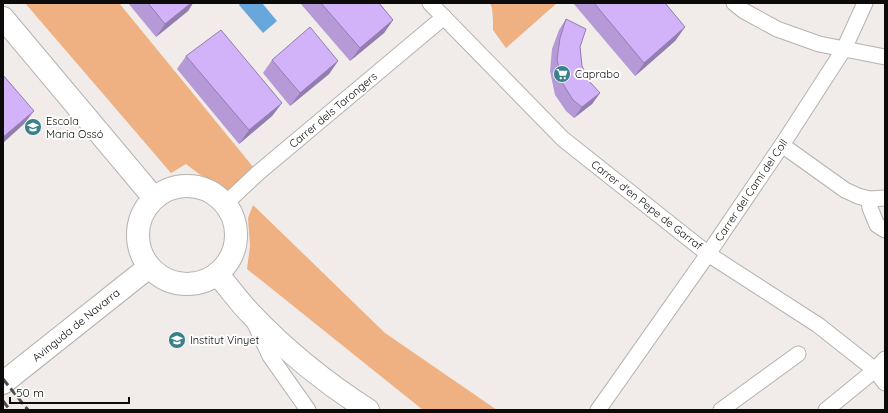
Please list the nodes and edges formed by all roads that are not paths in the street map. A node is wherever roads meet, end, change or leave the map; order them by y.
1 (430, 3) edge
2 (734, 3) edge
3 (865, 3) edge
4 (444, 17) junction
5 (3, 18) edge
6 (844, 49) junction
7 (885, 57) edge
8 (782, 145) junction
9 (154, 198) junction
10 (885, 198) edge
11 (869, 199) junction
12 (225, 204) junction
13 (885, 230) edge
14 (708, 254) junction
15 (149, 267) junction
16 (218, 274) junction
17 (250, 314) junction
18 (798, 354) dead end
19 (880, 364) edge
20 (3, 383) edge
21 (885, 383) edge
22 (308, 410) edge
23 (368, 410) edge
24 (598, 410) edge
25 (721, 410) edge
26 (826, 410) edge

1 - 4 street, Carrer d'en Pepe de Garraf
2 - 6 street
3 - 6 street, Carrer del Camí del Coll
4 - 12 street, Carrer dels Tarongers
4 - 14 street, Carrer d'en Pepe de Garraf
5 - 9 street
6 - 7 street
6 - 8 street, Carrer del Camí del Coll
8 - 11 street
8 - 14 street, Carrer del Camí del Coll
9 - 12 street
9 - 15 street
10 - 11 street
11 - 13 street
12 - 16 street
14 - 19 street, Carrer d'en Pepe de Garraf
14 - 24 street, Carrer del Camí del Coll
15 - 16 street
15 - 20 street, Avinguda de Navarra
16 - 17 street
17 - 22 street
17 - 23 street
18 - 25 street
19 - 21 street, Carrer d'en Pepe de Garraf
19 - 26 street

